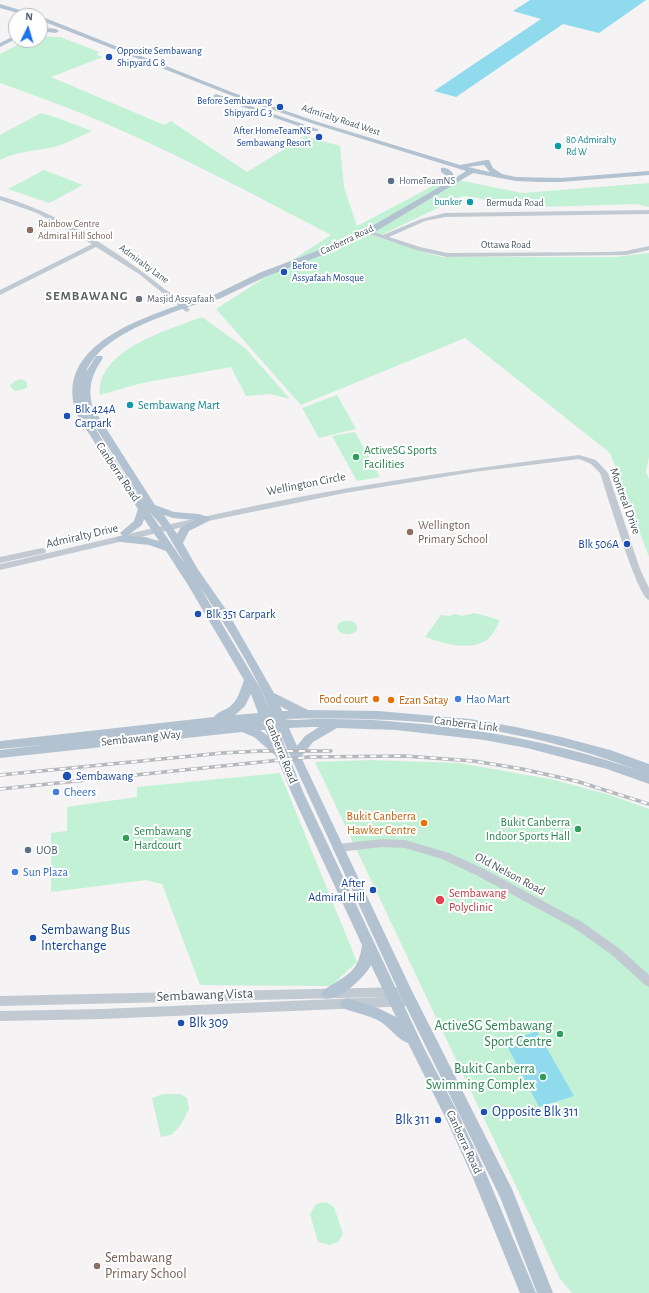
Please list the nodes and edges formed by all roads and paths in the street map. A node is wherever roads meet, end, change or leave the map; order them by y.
1 (48, 21) edge
2 (48, 28) edge
3 (48, 30) edge
4 (56, 31) junction
5 (140, 65) dead end
6 (152, 70) dead end
7 (368, 140) junction
8 (376, 149) junction
9 (451, 165) junction
10 (444, 170) junction
11 (472, 171) junction
12 (464, 176) junction
13 (648, 176) edge
14 (503, 177) junction
15 (451, 184) junction
16 (0, 198) edge
17 (649, 212) edge
18 (367, 232) junction
19 (385, 237) junction
20 (96, 244) junction
21 (649, 248) edge
22 (0, 294) edge
23 (172, 297) junction
24 (216, 297) junction
25 (202, 300) junction
26 (185, 308) junction
27 (164, 312) junction
28 (593, 459) junction
29 (147, 508) junction
30 (202, 518) junction
31 (167, 526) junction
32 (155, 529) junction
33 (123, 536) junction
34 (172, 546) junction
35 (0, 560) edge
36 (0, 567) edge
37 (649, 587) edge
38 (649, 597) edge
39 (250, 680) junction
40 (270, 696) junction
41 (311, 714) junction
42 (274, 720) junction
43 (208, 722) junction
44 (337, 723) junction
45 (244, 727) junction
46 (0, 745) edge
47 (0, 754) edge
48 (282, 754) junction
49 (295, 756) junction
50 (649, 769) edge
51 (649, 779) edge
52 (338, 848) junction
53 (369, 946) junction
54 (649, 982) edge
55 (328, 994) junction
56 (394, 997) junction
57 (409, 997) junction
58 (0, 1001) edge
59 (347, 1004) junction
60 (0, 1016) edge
61 (423, 1048) junction
62 (546, 1290) edge
63 (528, 1293) edge

1 - 7 main road, Admiralty Road West
2 - 4 main road
3 - 4 main road
4 - 5 main road
6 - 8 main road, Admiralty Road West
7 - 8 main road
7 - 9 main road, Admiralty Road West
8 - 10 main road, Admiralty Road West
9 - 11 main road, Admiralty Road West
9 - 14 main road
10 - 12 main road, Admiralty Road West
10 - 15 main road
11 - 12 main road, Canberra Road
11 - 14 main road, Admiralty Road West
12 - 13 main road, Admiralty Road West
12 - 15 main road, Canberra Road
13 - 14 main road, Admiralty Road West
15 - 18 main road, Canberra Road
16 - 20 street, Admiralty Lane
17 - 19 street, Bermuda Road
18 - 19 street, Ottawa Road
18 - 24 main road, Canberra Road
19 - 21 street, Ottawa Road
20 - 22 street
20 - 23 street, Admiralty Lane
23 - 25 main road
23 - 26 street, Admiralty Lane
23 - 27 main road
24 - 25 main road, Canberra Road
24 - 26 main road, Canberra Road
25 - 26 main road, Canberra Road
26 - 27 main road, Canberra Road
26 - 29 main road, Canberra Road
27 - 29 main road, Canberra Road
28 - 30 street, Wellington Circle
28 - 37 street, Montreal Drive
28 - 38 street, Montreal Drive
29 - 30 main road
29 - 31 main road, Canberra Road
29 - 32 main road, Canberra Road
29 - 33 main road
30 - 31 street, Wellington Circle
30 - 34 main road
31 - 32 street, Admiralty Drive
31 - 34 main road, Canberra Road
32 - 33 street, Admiralty Drive
32 - 34 main road, Canberra Road
33 - 34 main road
33 - 35 street, Admiralty Drive
33 - 36 street, Admiralty Drive
34 - 39 main road, Canberra Road
34 - 40 main road, Canberra Road
39 - 42 main road, Canberra Road
39 - 43 main road
40 - 41 main road
40 - 42 main road, Canberra Road
41 - 42 main road, Canberra Link
41 - 50 main road, Canberra Link
42 - 43 main road, Sembawang Way
42 - 44 main road, Canberra Link
42 - 45 main road, Sembawang Way
42 - 48 main road, Canberra Road
42 - 49 main road, Canberra Road
43 - 46 main road, Sembawang Way
44 - 49 main road
44 - 51 main road, Canberra Link
45 - 47 main road, Sembawang Way
45 - 48 main road
48 - 53 main road, Canberra Road
49 - 52 main road, Canberra Road
52 - 54 street, Old Nelson Road
52 - 57 main road, Canberra Road
53 - 55 main road
53 - 56 main road, Canberra Road
55 - 56 street, Sembawang Vista
55 - 58 street, Sembawang Vista
56 - 57 street, Sembawang Vista
56 - 59 street, Sembawang Vista
56 - 61 main road, Canberra Road
57 - 61 main road, Canberra Road
59 - 60 street, Sembawang Vista
59 - 61 main road
61 - 62 main road, Canberra Road
61 - 63 main road, Canberra Road

